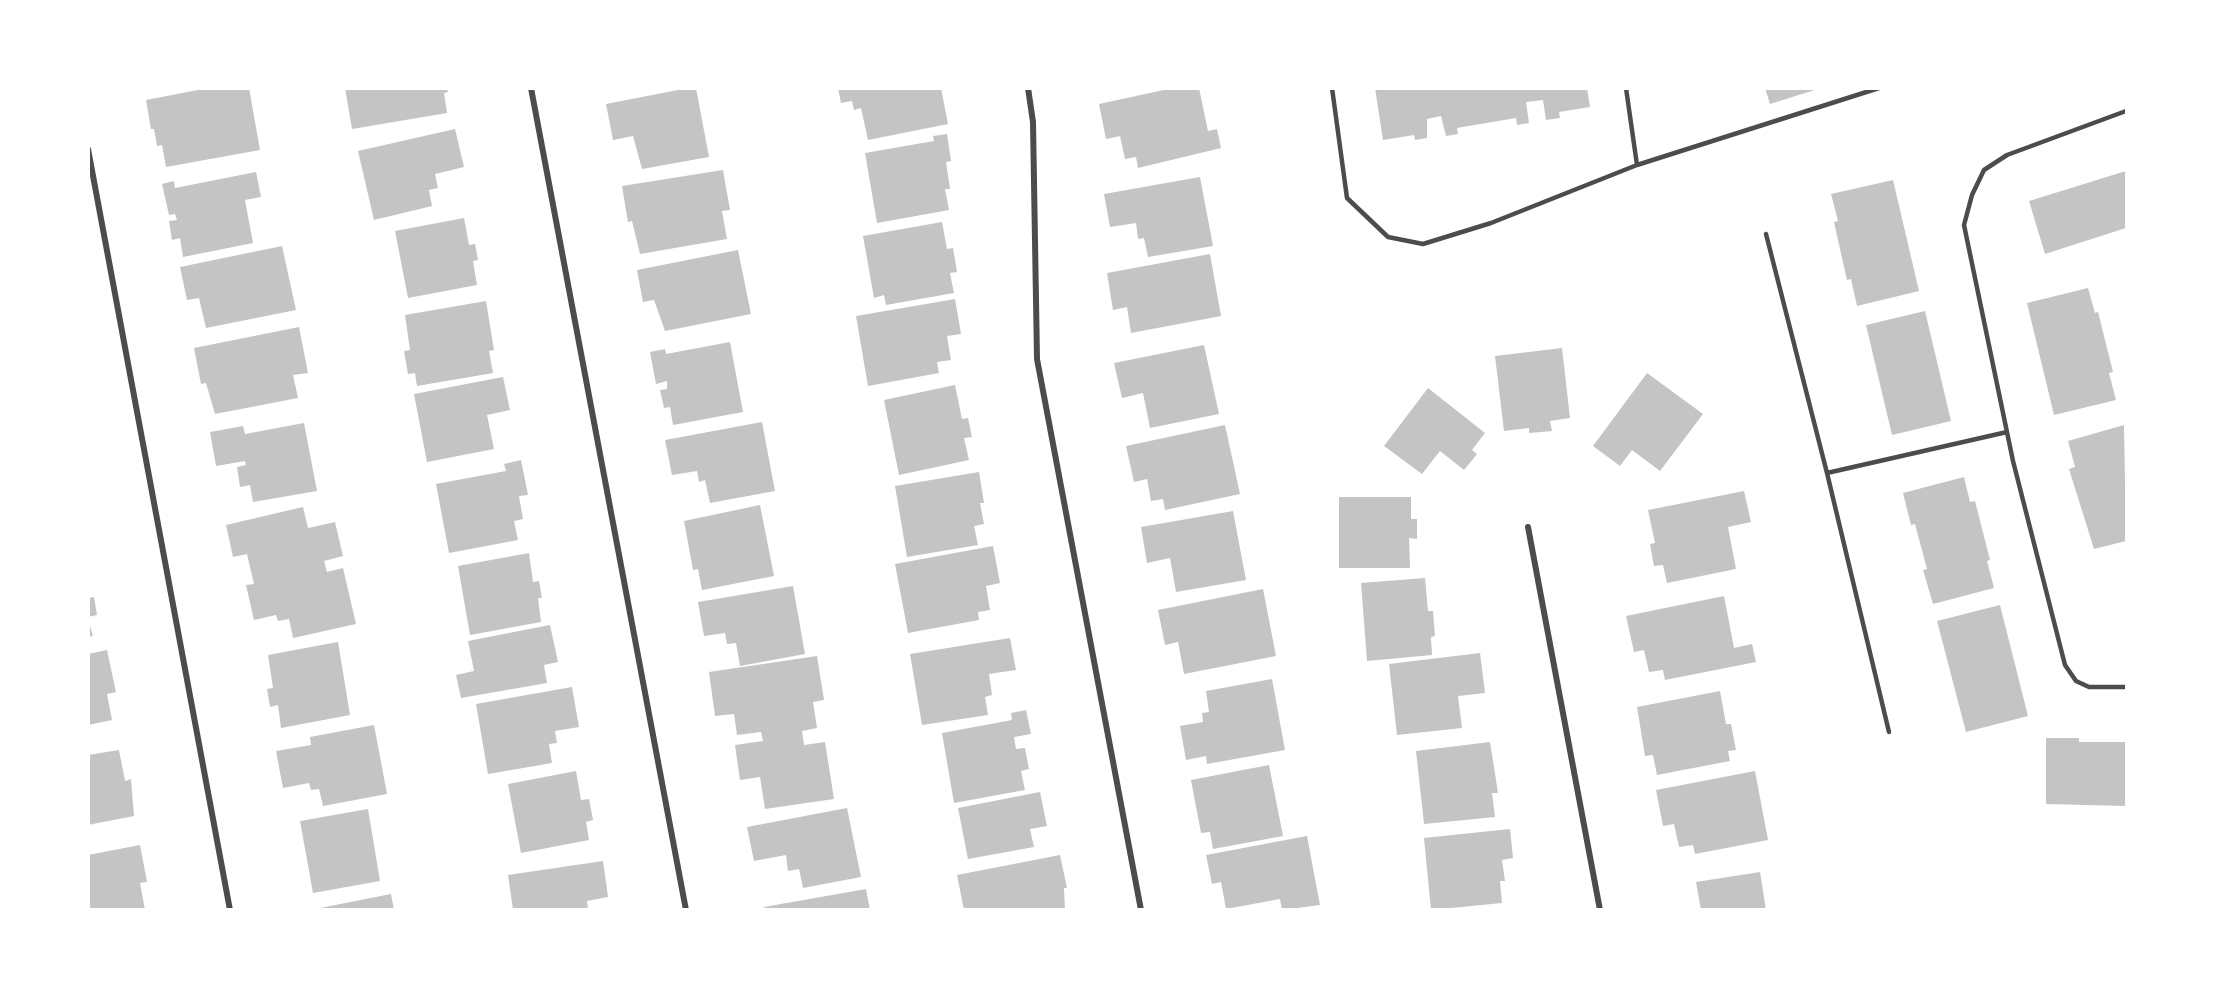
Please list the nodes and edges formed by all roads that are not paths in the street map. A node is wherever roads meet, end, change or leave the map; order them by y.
1 (531, 88) edge
2 (1028, 88) edge
3 (1332, 88) edge
4 (1626, 88) edge
5 (1880, 88) edge
6 (2127, 111) edge
7 (88, 149) edge
8 (1637, 165) junction
9 (1766, 234) dead end
10 (2007, 432) junction
11 (1827, 473) junction
12 (1528, 527) dead end
13 (2127, 687) edge
14 (1888, 732) dead end
15 (230, 909) edge
16 (686, 909) edge
17 (1142, 909) edge
18 (1600, 909) edge

1 - 16 street
2 - 17 street
3 - 8 lane
4 - 8 lane
5 - 8 lane
6 - 10 lane
7 - 15 street
9 - 11 lane
10 - 11 lane
10 - 13 lane
11 - 14 lane
12 - 18 street

